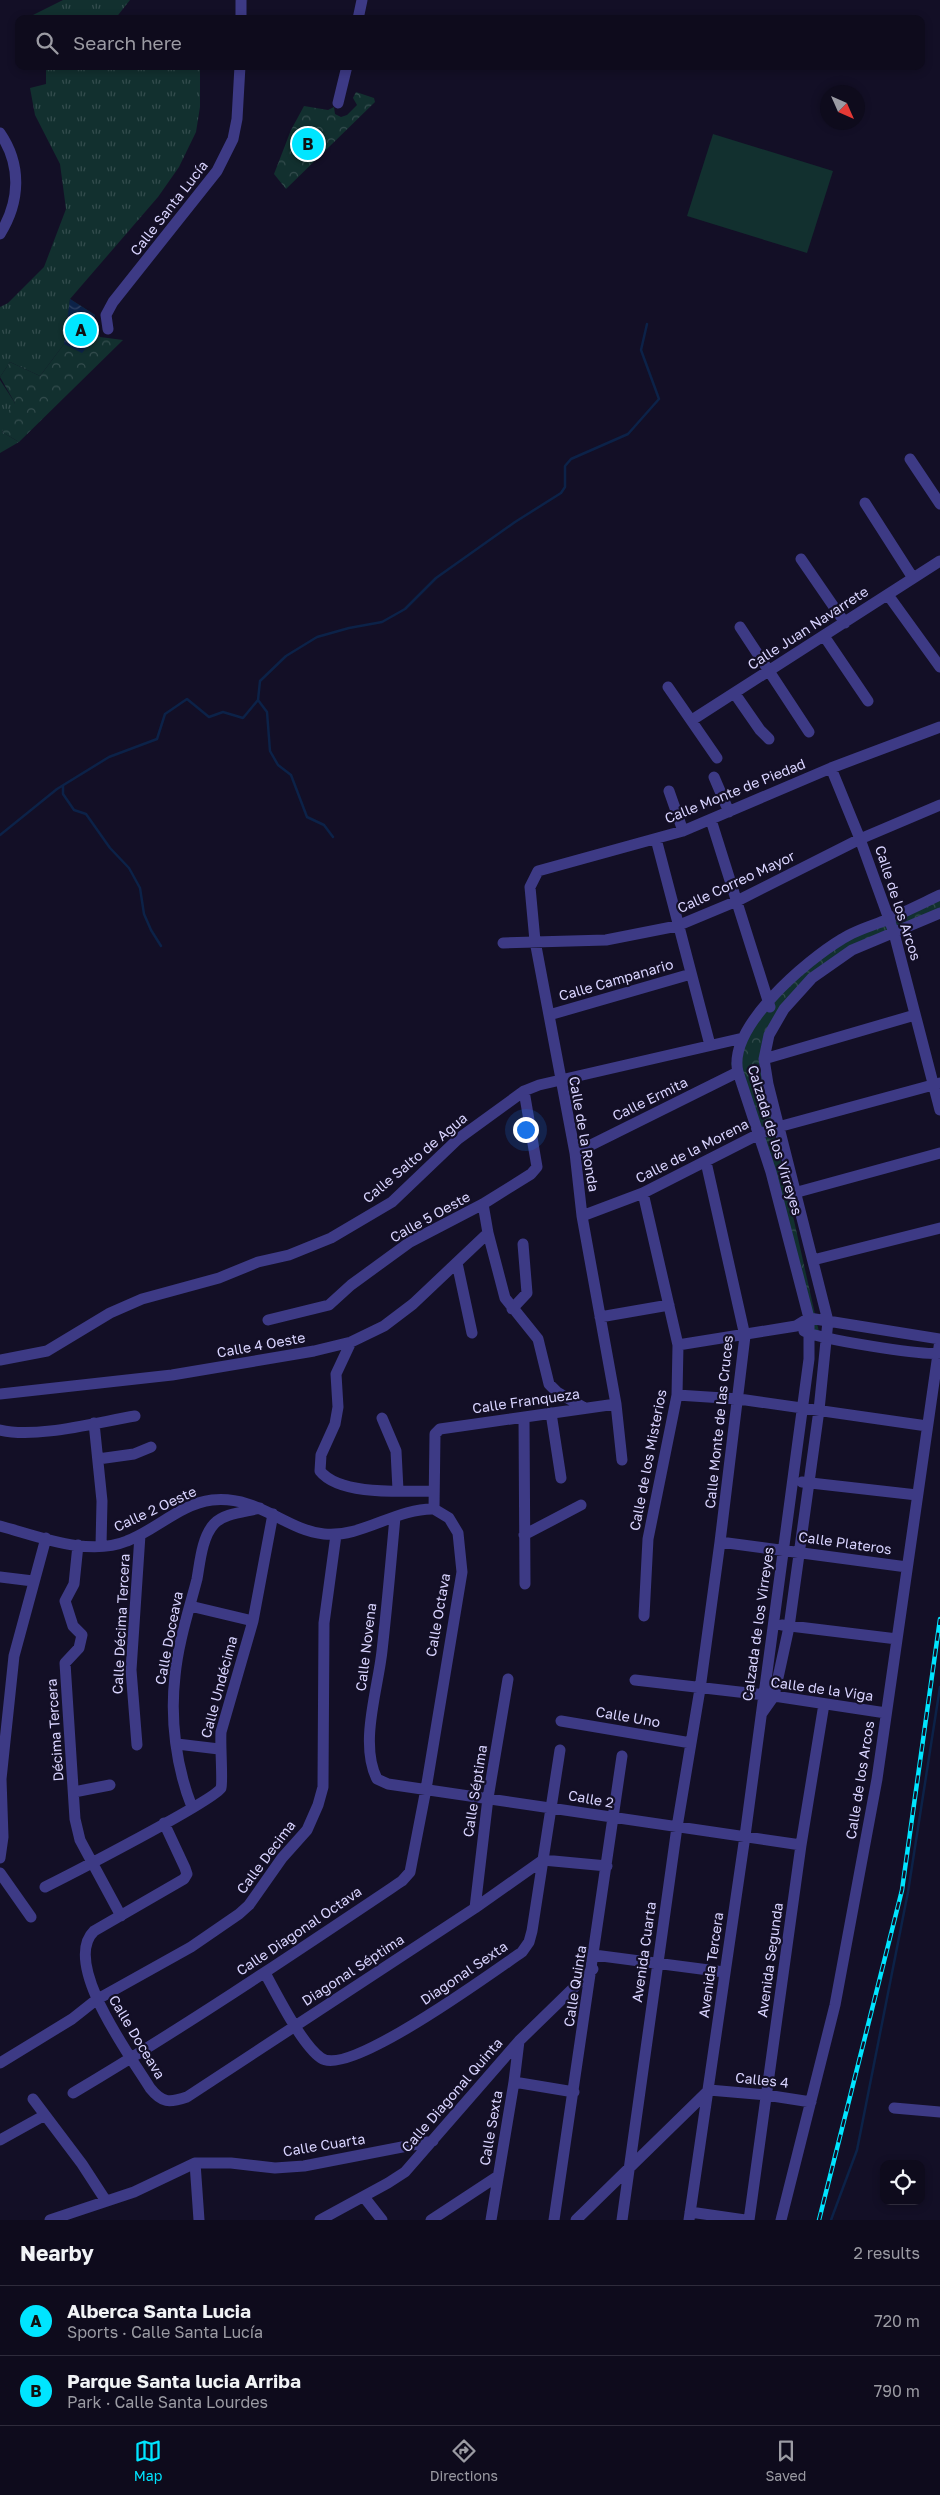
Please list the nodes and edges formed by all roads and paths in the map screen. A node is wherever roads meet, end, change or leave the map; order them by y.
1 (241, 0) edge
2 (362, 0) edge
3 (241, 15) edge
4 (359, 15) edge
5 (240, 70) edge
6 (346, 70) edge
7 (338, 103) dead end
8 (0, 133) edge
9 (0, 234) edge
10 (108, 329) dead end
11 (910, 459) dead end
12 (865, 502) dead end
13 (940, 504) edge
14 (801, 559) dead end
15 (938, 566) edge
16 (914, 578) junction
17 (888, 595) junction
18 (845, 623) junction
19 (740, 627) dead end
20 (824, 636) junction
21 (940, 667) edge
22 (771, 671) junction
23 (668, 687) dead end
24 (734, 694) junction
25 (868, 701) dead end
26 (692, 720) junction
27 (940, 727) edge
28 (809, 732) dead end
29 (769, 739) dead end
30 (718, 758) dead end
31 (831, 768) junction
32 (714, 778) dead end
33 (669, 791) dead end
34 (940, 804) edge
35 (729, 812) junction
36 (711, 820) junction
37 (683, 831) junction
38 (656, 839) junction
39 (860, 839) junction
40 (538, 871) joint
41 (940, 895) edge
42 (737, 901) junction
43 (940, 913) edge
44 (889, 918) junction
45 (677, 926) junction
46 (894, 933) junction
47 (536, 941) junction
48 (503, 943) dead end
49 (691, 974) junction
50 (768, 1004) junction
51 (549, 1015) junction
52 (915, 1015) junction
53 (778, 1019) junction
54 (743, 1038) junction
55 (710, 1045) junction
56 (764, 1059) junction
57 (738, 1072) junction
58 (560, 1080) junction
59 (936, 1084) edge
60 (524, 1091) junction
61 (940, 1110) edge
62 (778, 1127) junction
63 (759, 1134) junction
64 (575, 1153) junction
65 (940, 1153) edge
66 (706, 1162) junction
67 (643, 1193) junction
68 (794, 1193) junction
69 (483, 1204) junction
70 (582, 1216) junction
71 (940, 1228) edge
72 (488, 1233) junction
73 (523, 1244) dead end
74 (813, 1260) junction
75 (457, 1263) junction
76 (669, 1305) junction
77 (512, 1309) junction
78 (600, 1317) junction
79 (809, 1318) junction
80 (268, 1320) dead end
81 (828, 1321) junction
82 (796, 1326) junction
83 (472, 1333) dead end
84 (810, 1334) junction
85 (745, 1336) junction
86 (827, 1338) junction
87 (940, 1340) edge
88 (351, 1342) junction
89 (678, 1345) junction
90 (939, 1353) edge
91 (0, 1360) edge
92 (0, 1394) edge
93 (677, 1395) junction
94 (739, 1399) junction
95 (616, 1404) junction
96 (583, 1407) junction
97 (802, 1408) junction
98 (819, 1410) junction
99 (551, 1413) junction
100 (135, 1416) dead end
101 (524, 1417) junction
102 (382, 1418) dead end
103 (94, 1423) junction
104 (927, 1426) junction
105 (0, 1430) edge
106 (151, 1447) dead end
107 (98, 1459) junction
108 (622, 1460) dead end
109 (561, 1478) dead end
110 (793, 1481) junction
111 (808, 1483) junction
112 (398, 1490) junction
113 (433, 1491) junction
114 (917, 1495) junction
115 (581, 1505) dead end
116 (260, 1508) junction
117 (434, 1509) junction
118 (273, 1514) junction
119 (395, 1517) junction
120 (0, 1526) edge
121 (524, 1534) junction
122 (140, 1535) junction
123 (336, 1535) junction
124 (46, 1538) junction
125 (720, 1542) junction
126 (78, 1545) junction
127 (101, 1546) junction
128 (784, 1550) junction
129 (800, 1552) junction
130 (907, 1567) junction
131 (0, 1577) edge
132 (33, 1580) junction
133 (524, 1584) dead end
134 (190, 1606) junction
135 (644, 1616) dead end
136 (252, 1621) junction
137 (774, 1624) junction
138 (789, 1627) junction
139 (897, 1639) junction
140 (508, 1679) dead end
141 (635, 1680) dead end
142 (700, 1689) junction
143 (768, 1696) junction
144 (824, 1704) junction
145 (886, 1713) junction
146 (761, 1714) joint
147 (561, 1720) dead end
148 (690, 1743) junction
149 (177, 1744) junction
150 (136, 1745) dead end
151 (219, 1749) junction
152 (560, 1750) dead end
153 (622, 1756) dead end
154 (377, 1779) joint
155 (110, 1784) dead end
156 (426, 1789) junction
157 (74, 1792) junction
158 (488, 1798) junction
159 (192, 1807) junction
160 (550, 1807) junction
161 (613, 1818) junction
162 (164, 1823) junction
163 (676, 1827) junction
164 (745, 1836) junction
165 (801, 1845) junction
166 (0, 1858) edge
167 (543, 1860) junction
168 (93, 1862) junction
169 (607, 1866) junction
170 (0, 1873) edge
171 (45, 1887) dead end
172 (475, 1908) junction
173 (121, 1916) junction
174 (31, 1917) dead end
175 (594, 1955) junction
176 (658, 1964) junction
177 (592, 1970) junction
178 (724, 1972) junction
179 (265, 1973) junction
180 (96, 2000) junction
181 (295, 2026) junction
182 (519, 2041) junction
183 (131, 2058) junction
184 (0, 2062) edge
185 (514, 2082) junction
186 (709, 2090) junction
187 (574, 2092) junction
188 (73, 2093) dead end
189 (766, 2095) junction
190 (34, 2099) dead end
191 (176, 2101) joint
192 (811, 2102) junction
193 (894, 2108) dead end
194 (940, 2112) edge
195 (45, 2115) junction
196 (0, 2140) edge
197 (433, 2141) junction
198 (194, 2164) junction
199 (630, 2169) junction
200 (498, 2176) junction
201 (364, 2197) junction
202 (106, 2201) junction
203 (689, 2216) edge
204 (68, 2217) edge
205 (50, 2220) edge
206 (199, 2220) edge
207 (320, 2220) edge
208 (382, 2220) edge
209 (431, 2220) edge
210 (491, 2220) edge
211 (554, 2220) edge
212 (576, 2220) edge
213 (622, 2220) edge
214 (745, 2220) edge
215 (749, 2220) edge
216 (781, 2220) edge

1 - 3 street
2 - 4 street
5 - 10 street, Calle Santa Lucía
6 - 7 street
8 - 9 street
11 - 13 street
12 - 16 street
14 - 18 street
15 - 16 street, Calle Juan Navarrete
16 - 17 street, Calle Juan Navarrete
17 - 18 street, Calle Juan Navarrete
17 - 21 street
18 - 20 street, Calle Juan Navarrete
19 - 22 street
20 - 22 street, Calle Juan Navarrete
20 - 25 street
22 - 24 street, Calle Juan Navarrete
22 - 28 street
23 - 26 street
24 - 26 street, Calle Juan Navarrete
24 - 29 street
26 - 30 street
27 - 31 street, Calle Monte de Piedad
31 - 35 street, Calle Monte de Piedad
31 - 39 street, Calle de los Arcos
32 - 35 street
33 - 37 street
34 - 39 street, Calle Correo Mayor
35 - 36 street, Calle Monte de Piedad
36 - 37 street, Calle Monte de Piedad
36 - 42 street
37 - 38 street, Calle Monte de Piedad
38 - 40 street, Calle Monte de Piedad
38 - 45 street
39 - 42 street, Calle Correo Mayor
39 - 44 street, Calle de los Arcos
40 - 47 street, Calle de la Ronda
41 - 44 street, Calzada de los Virreyes
42 - 45 street, Calle Correo Mayor
42 - 50 street
43 - 46 street, Calzada de los Virreyes
44 - 46 street, Calle de los Arcos
44 - 50 street, Calzada de los Virreyes
45 - 47 street, Calle Correo Mayor
45 - 49 street
46 - 52 street, Calle de los Arcos
46 - 53 street, Calzada de los Virreyes
47 - 48 street, Calle Correo Mayor
47 - 51 street, Calle de la Ronda
49 - 51 street, Calle Campanario
49 - 55 street
50 - 53 street
50 - 54 street, Calzada de los Virreyes
51 - 58 street, Calle de la Ronda
52 - 56 street
52 - 59 street, Calle de los Arcos
53 - 56 street, Calzada de los Virreyes
54 - 55 street, Calle Salto de Agua
54 - 57 street, Calzada de los Virreyes
55 - 58 street, Calle Salto de Agua
56 - 62 street, Calzada de los Virreyes
57 - 63 street, Calzada de los Virreyes
57 - 64 street, Calle Ermita
58 - 60 street, Calle Salto de Agua
58 - 64 street, Calle de la Ronda
59 - 61 street, Calle de los Arcos
59 - 62 street, Calle de la Morena
60 - 69 street, Calle 5 Oeste
60 - 91 street, Calle Salto de Agua
62 - 63 street, Calle de la Morena
62 - 68 street, Calzada de los Virreyes
63 - 66 street, Calle de la Morena
63 - 79 street, Calzada de los Virreyes
64 - 70 street, Calle de la Ronda
65 - 68 street
66 - 67 street, Calle de la Morena
66 - 85 street, Calle Monte de las Cruces
67 - 70 street, Calle de la Morena
67 - 76 street, Calle de los Misterios
68 - 74 street, Calzada de los Virreyes
69 - 72 street
69 - 80 street, Calle 5 Oeste
70 - 78 street, Calle de la Ronda
71 - 74 street
72 - 75 street, Calle 4 Oeste
72 - 77 street
73 - 77 street
74 - 81 street, Calzada de los Virreyes
75 - 83 street
75 - 88 street, Calle 4 Oeste
76 - 78 street
76 - 89 street, Calle de los Misterios
77 - 96 street
78 - 95 street, Calle de la Ronda
79 - 81 street
79 - 82 street
79 - 84 street, Calzada de los Virreyes
81 - 86 street, Calzada de los Virreyes
81 - 87 street
82 - 84 street
82 - 85 street
84 - 86 street
84 - 97 street, Calzada de los Virreyes
85 - 89 street
85 - 94 street, Calle Monte de las Cruces
86 - 90 street
86 - 98 street, Calzada de los Virreyes
87 - 90 street, Calle de los Arcos
88 - 92 street, Calle 4 Oeste
88 - 112 street
89 - 93 street, Calle de los Misterios
90 - 104 street, Calle de los Arcos
93 - 94 street
93 - 135 street, Calle de los Misterios
94 - 97 street
94 - 125 street, Calle Monte de las Cruces
95 - 96 street, Calle Franqueza
95 - 108 street, Calle de la Ronda
96 - 99 street, Calle Franqueza
97 - 98 street
97 - 110 street, Calzada de los Virreyes
98 - 104 street
98 - 111 street, Calzada de los Virreyes
99 - 101 street, Calle Franqueza
99 - 109 street
100 - 103 street
101 - 113 street, Calle Franqueza
101 - 121 street
102 - 112 street
103 - 105 street
103 - 107 street
104 - 114 street, Calle de los Arcos
106 - 107 street
107 - 127 street
110 - 111 street
110 - 128 street, Calzada de los Virreyes
111 - 114 street
111 - 129 street, Calzada de los Virreyes
112 - 113 street
113 - 117 street
114 - 130 street, Calle de los Arcos
115 - 121 street
116 - 118 street, Calle 2 Oeste
116 - 122 street, Calle 2 Oeste
116 - 134 street, Calle Doceava
117 - 119 street, Calle 2 Oeste
117 - 156 street, Calle Octava
118 - 123 street, Calle 2 Oeste
118 - 136 street, Calle Undécima
119 - 123 street, Calle 2 Oeste
119 - 154 street, Calle Novena
120 - 124 street, Calle 2 Oeste
121 - 133 street
122 - 127 street, Calle 2 Oeste
122 - 150 street, Calle Décima Tercera
123 - 180 street, Calle Decima
124 - 126 street, Calle 2 Oeste
124 - 132 street
125 - 128 street, Calle Plateros
125 - 142 street, Calle Monte de las Cruces
126 - 127 street, Calle 2 Oeste
126 - 157 street, Décima Tercera
128 - 129 street, Calle Plateros
128 - 137 street, Calzada de los Virreyes
129 - 130 street, Calle Plateros
129 - 138 street, Calzada de los Virreyes
130 - 139 street, Calle de los Arcos
131 - 132 street
132 - 166 street
134 - 136 street
134 - 149 street, Calle Doceava
136 - 151 street, Calle Undécima
137 - 138 street
137 - 143 street, Calzada de los Virreyes
138 - 139 street
138 - 143 street, Calzada de los Virreyes
139 - 145 street, Calle de los Arcos
140 - 158 street, Calle Séptima
141 - 142 street, Calle de la Viga
142 - 143 street, Calle de la Viga
142 - 148 street, Avenida Cuarta
143 - 144 street, Calle de la Viga
143 - 146 street, Calzada de los Virreyes
144 - 145 street, Calle de la Viga
144 - 165 street, Avenida Segunda
145 - 192 street, Calle de los Arcos
146 - 164 street, Avenida Tercera
147 - 148 street, Calle Uno
148 - 163 street, Avenida Cuarta
149 - 151 street
149 - 159 street, Calle Doceava
151 - 159 street, Calle Undécima
152 - 160 street, Diagonal Sexta
153 - 161 street, Calle Quinta
154 - 156 street, Calle 2
155 - 157 street
156 - 158 street, Calle 2
156 - 179 street, Calle Diagonal Octava
157 - 168 street, Décima Tercera
158 - 160 street, Calle 2
158 - 172 street, Calle Séptima
159 - 162 street, Calle Undécima
160 - 161 street, Calle 2
160 - 167 street, Diagonal Sexta
161 - 163 street, Calle 2
161 - 169 street, Calle Quinta
162 - 168 street, Calle Undécima
162 - 173 street, Calle Doceava
163 - 164 street, Calle 2
163 - 176 street, Avenida Cuarta
164 - 165 street, Calle 2
164 - 178 street, Avenida Tercera
165 - 189 street, Avenida Segunda
167 - 169 street
167 - 172 street, Diagonal Séptima
167 - 181 street, Diagonal Sexta
168 - 171 street, Calle Undécima
168 - 173 street, Décima Tercera
169 - 175 street, Calle Quinta
170 - 174 street
172 - 181 street, Diagonal Séptima
173 - 180 street, Calle Doceava
175 - 176 street
175 - 177 street, Calle Quinta
176 - 178 street
176 - 199 street, Avenida Cuarta
177 - 182 street, Calle Diagonal Quinta
177 - 187 street, Calle Quinta
178 - 186 street, Avenida Tercera
179 - 181 street
179 - 183 street, Calle Diagonal Octava
180 - 183 street, Calle Doceava
180 - 184 street, Calle Decima
181 - 191 street, Diagonal Séptima
182 - 185 street, Calle Sexta
182 - 197 street, Calle Diagonal Quinta
183 - 188 street, Calle Diagonal Octava
183 - 191 street, Calle Doceava
185 - 187 street
185 - 200 street, Calle Sexta
186 - 189 street, Calles 4
186 - 199 street
186 - 203 street, Avenida Tercera
187 - 211 street, Calle Quinta
189 - 192 street, Calles 4
189 - 215 street, Avenida Segunda
190 - 195 street
192 - 216 street, Calle de los Arcos
193 - 194 street
195 - 196 street
195 - 202 street
197 - 198 street, Calle Cuarta
197 - 201 street, Calle Diagonal Quinta
198 - 202 street, Calle Cuarta
198 - 206 street
199 - 212 street
199 - 213 street, Avenida Cuarta
200 - 209 street
200 - 210 street, Calle Sexta
201 - 207 street, Calle Diagonal Quinta
201 - 208 street
202 - 204 street, Calle Cuarta
203 - 214 street
204 - 205 street, Calle Cuarta

